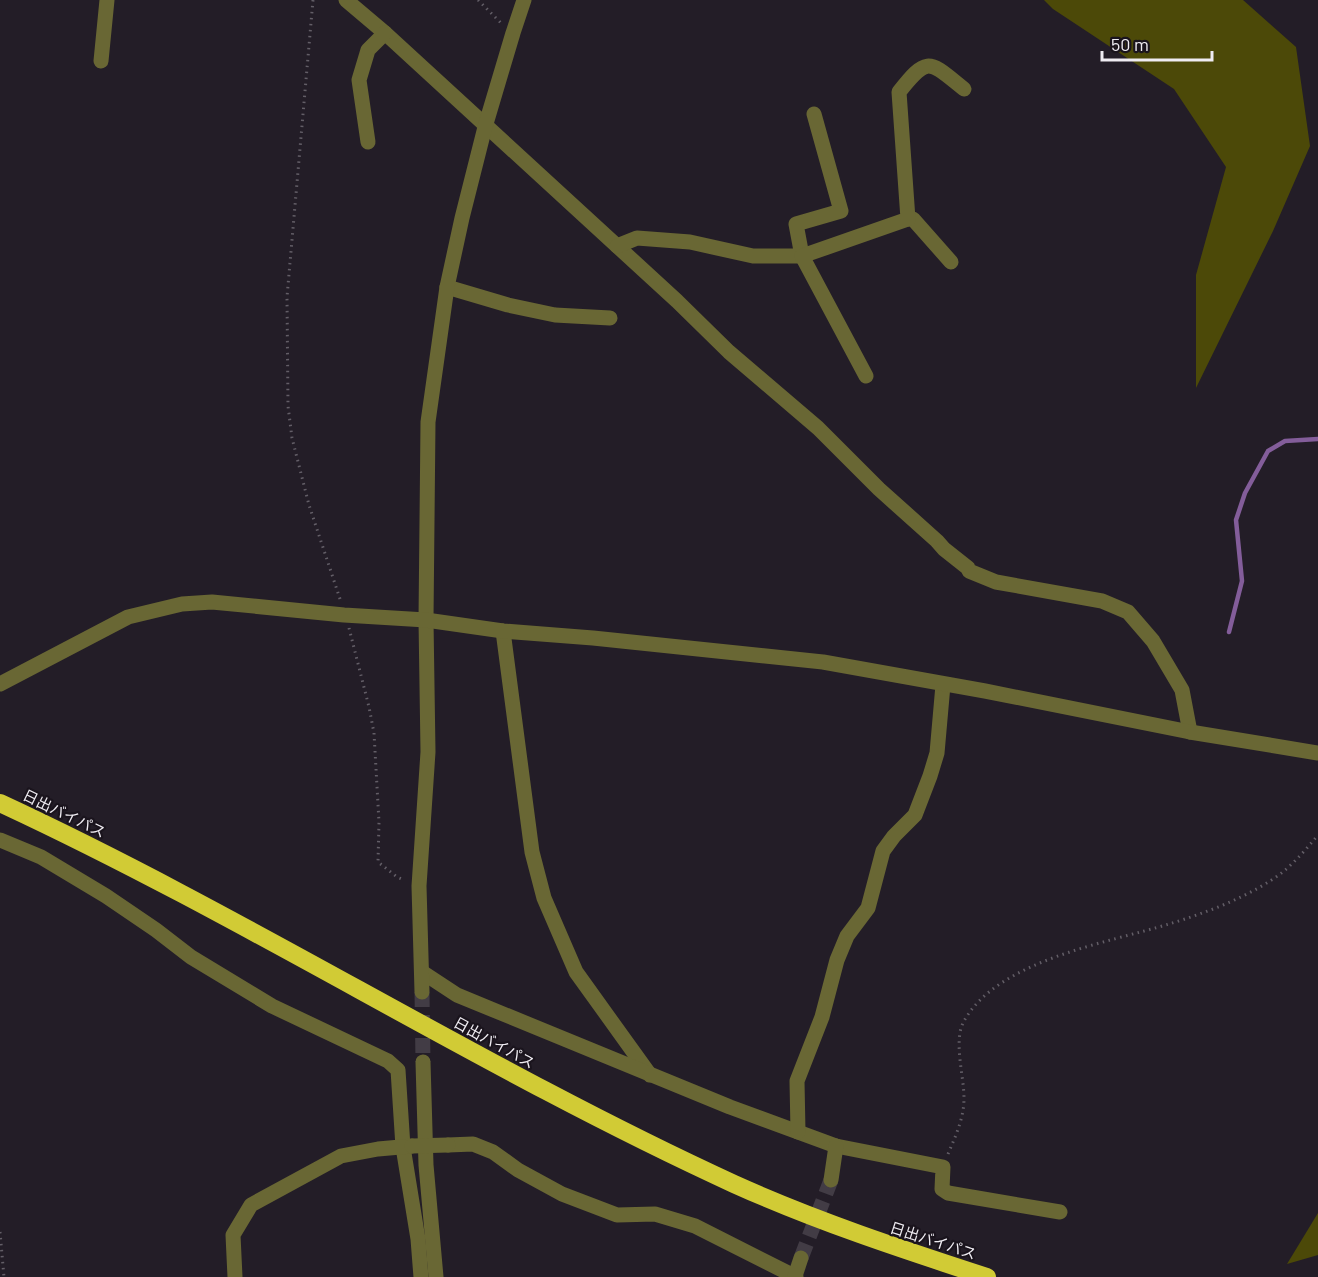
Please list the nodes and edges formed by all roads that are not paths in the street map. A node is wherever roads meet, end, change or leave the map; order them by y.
1 (106, 0) edge
2 (346, 0) edge
3 (524, 0) edge
4 (385, 33) junction
5 (101, 62) dead end
6 (963, 89) dead end
7 (813, 114) dead end
8 (485, 127) junction
9 (368, 142) dead end
10 (908, 219) junction
11 (617, 246) junction
12 (801, 256) junction
13 (951, 262) dead end
14 (447, 287) junction
15 (610, 318) dead end
16 (866, 376) dead end
17 (426, 620) junction
18 (503, 632) junction
19 (0, 684) edge
20 (943, 685) junction
21 (1190, 732) junction
22 (1318, 753) edge
23 (0, 803) edge
24 (0, 840) edge
25 (422, 972) junction
26 (422, 992) tunnel mouth
27 (423, 1062) tunnel mouth
28 (650, 1075) junction
29 (798, 1132) junction
30 (407, 1146) junction
31 (836, 1146) junction
32 (831, 1180) tunnel mouth
33 (1060, 1212) dead end
34 (801, 1258) tunnel mouth
35 (235, 1277) edge
36 (422, 1277) edge
37 (436, 1277) edge
38 (796, 1277) edge
39 (987, 1277) edge

1 - 5 street
2 - 4 street
3 - 8 street
4 - 8 street
4 - 9 street
6 - 10 street
7 - 12 street
8 - 11 street
8 - 14 street
10 - 12 street
10 - 13 street
11 - 12 street
11 - 21 street
12 - 16 street
14 - 15 street
14 - 17 street
17 - 18 street
17 - 19 street
17 - 25 street
18 - 20 street
18 - 28 street
20 - 21 street
20 - 29 street
21 - 22 street
23 - 39 highway, 日出バイパス
24 - 30 street
25 - 26 street
25 - 28 street
27 - 37 street
28 - 29 street
29 - 31 street
30 - 35 street
30 - 36 street
30 - 38 street, bridge
31 - 32 street
31 - 33 street
34 - 38 street

